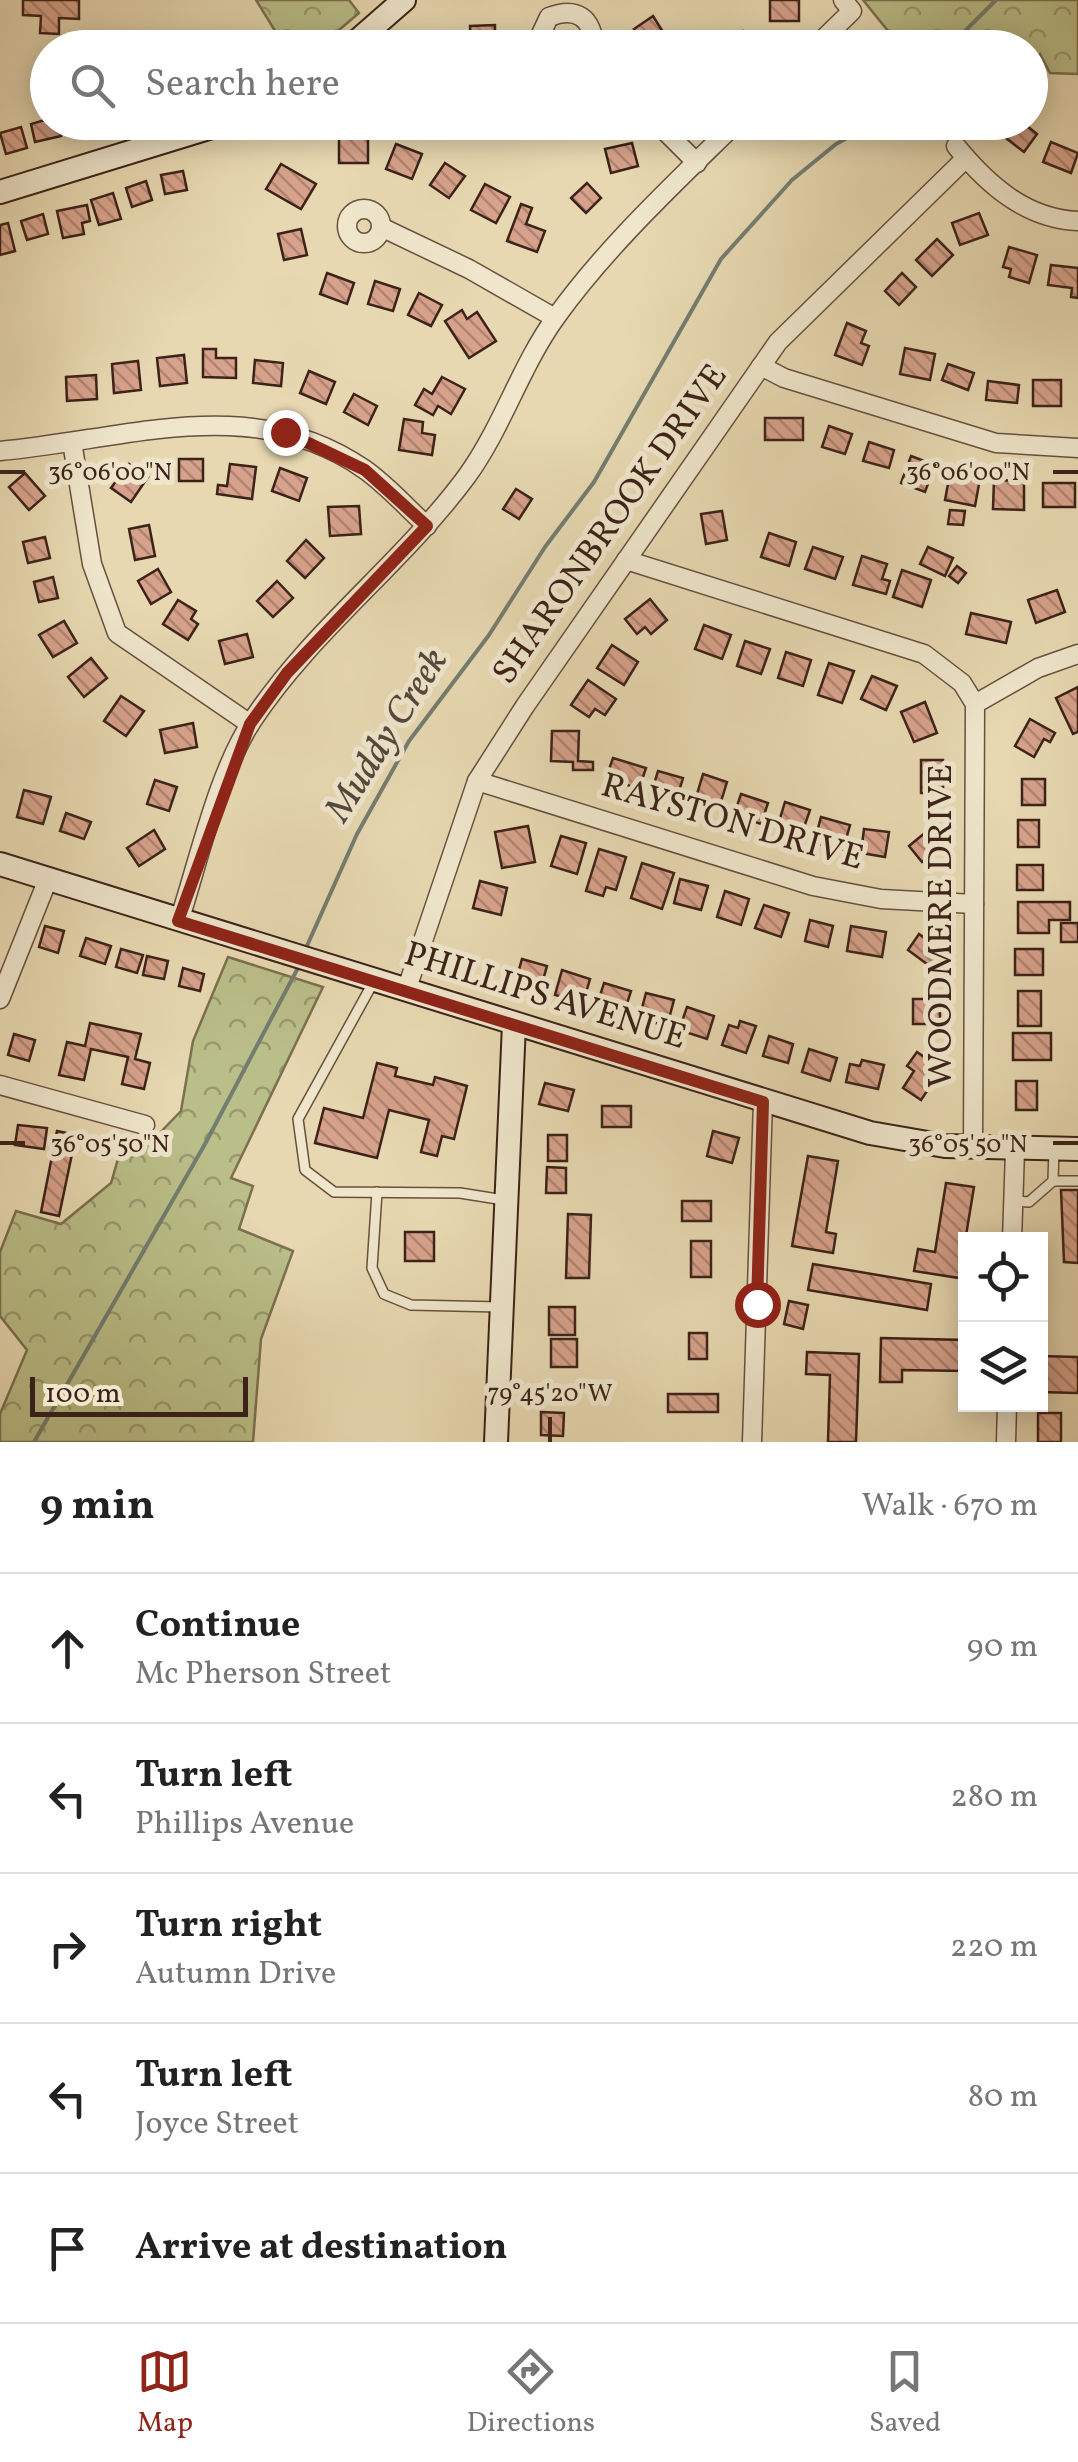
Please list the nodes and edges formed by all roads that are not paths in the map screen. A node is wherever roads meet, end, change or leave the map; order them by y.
1 (404, 0) edge
2 (848, 6) edge
3 (369, 30) edge
4 (543, 30) edge
5 (590, 30) edge
6 (829, 30) edge
7 (169, 140) edge
8 (674, 140) edge
9 (719, 140) edge
10 (697, 163) junction
11 (0, 192) edge
12 (1078, 221) edge
13 (381, 228) dead end
14 (555, 318) junction
15 (761, 366) junction
16 (72, 442) junction
17 (1078, 448) edge
18 (0, 451) edge
19 (427, 526) junction
20 (626, 560) junction
21 (1078, 654) edge
22 (975, 704) junction
23 (250, 724) junction
24 (477, 781) junction
25 (0, 864) edge
26 (48, 879) junction
27 (974, 904) junction
28 (178, 921) junction
29 (374, 981) junction
30 (406, 991) junction
31 (0, 998) edge
32 (514, 1024) junction
33 (0, 1085) edge
34 (763, 1102) junction
35 (145, 1125) dead end
36 (973, 1148) junction
37 (1078, 1149) edge
38 (1016, 1150) junction
39 (1054, 1150) junction
40 (1053, 1181) junction
41 (1078, 1181) edge
42 (378, 1192) junction
43 (504, 1200) junction
44 (1014, 1201) junction
45 (1012, 1232) edge
46 (500, 1307) junction
47 (1007, 1412) edge
48 (496, 1442) edge
49 (752, 1442) edge
50 (1006, 1442) edge

1 - 3 street
2 - 6 street
4 - 5 street
7 - 11 street
8 - 10 street
9 - 10 street
10 - 14 street
12 - 15 street, SHARONBROOK DRIVE
13 - 14 street
14 - 19 street
15 - 17 street
15 - 20 street, SHARONBROOK DRIVE
16 - 18 street
16 - 19 street
16 - 23 street
19 - 23 street
20 - 22 street
20 - 24 street, SHARONBROOK DRIVE
21 - 22 street
22 - 27 street, WOODMERE DRIVE
23 - 28 street
24 - 27 street, RAYSTON DRIVE
24 - 30 street, SHARONBROOK DRIVE
25 - 26 street, PHILLIPS AVENUE
26 - 28 street, PHILLIPS AVENUE
26 - 31 street
27 - 36 street, WOODMERE DRIVE
28 - 29 street, PHILLIPS AVENUE
29 - 30 street, PHILLIPS AVENUE
29 - 42 lane
30 - 32 street, PHILLIPS AVENUE
32 - 34 street, PHILLIPS AVENUE
32 - 43 street
33 - 35 street
34 - 36 street, PHILLIPS AVENUE
34 - 49 street
36 - 38 street, PHILLIPS AVENUE
37 - 39 street, PHILLIPS AVENUE
38 - 39 street, PHILLIPS AVENUE
38 - 44 street
39 - 40 lane
40 - 41 lane
40 - 44 lane
42 - 43 lane
42 - 46 lane
43 - 46 street
44 - 45 street
46 - 48 street
47 - 50 street

